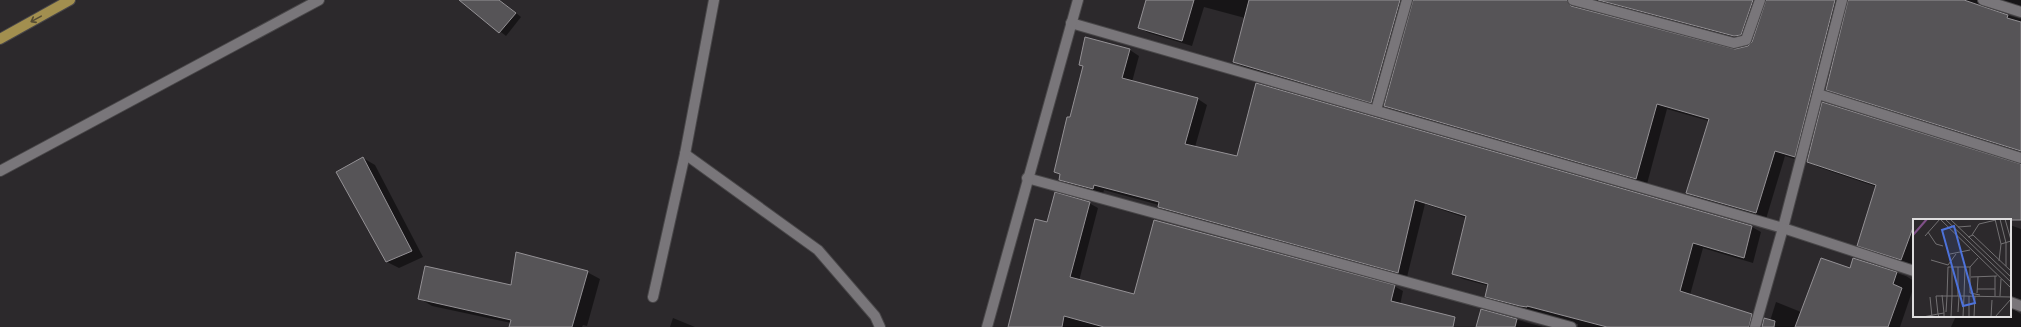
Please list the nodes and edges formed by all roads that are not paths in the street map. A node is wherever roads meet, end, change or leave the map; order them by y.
1 (70, 0) edge
2 (319, 0) edge
3 (714, 0) edge
4 (1078, 0) edge
5 (1407, 0) edge
6 (1572, 0) edge
7 (1760, 0) edge
8 (1842, 0) edge
9 (1983, 0) edge
10 (2021, 12) edge
11 (1071, 23) junction
12 (0, 39) edge
13 (1818, 94) junction
14 (1376, 110) junction
15 (685, 154) junction
16 (2021, 158) edge
17 (0, 172) edge
18 (1027, 178) junction
19 (1783, 228) junction
20 (1913, 270) edge
21 (653, 297) dead end
22 (2011, 302) edge
23 (2021, 306) edge
24 (880, 327) edge
25 (987, 327) edge
26 (1571, 327) edge
27 (1754, 327) edge

1 -> 12 main road
2 - 17 street
3 - 15 street
4 - 11 street
5 - 14 street
6 - 7 street
8 - 13 street
9 - 10 street
11 - 14 street
11 - 18 street
13 - 16 street
13 - 19 street
14 - 19 street
15 - 21 street
15 - 24 street
18 - 25 street
18 - 26 street
19 - 20 street
19 - 27 street
22 - 23 street

